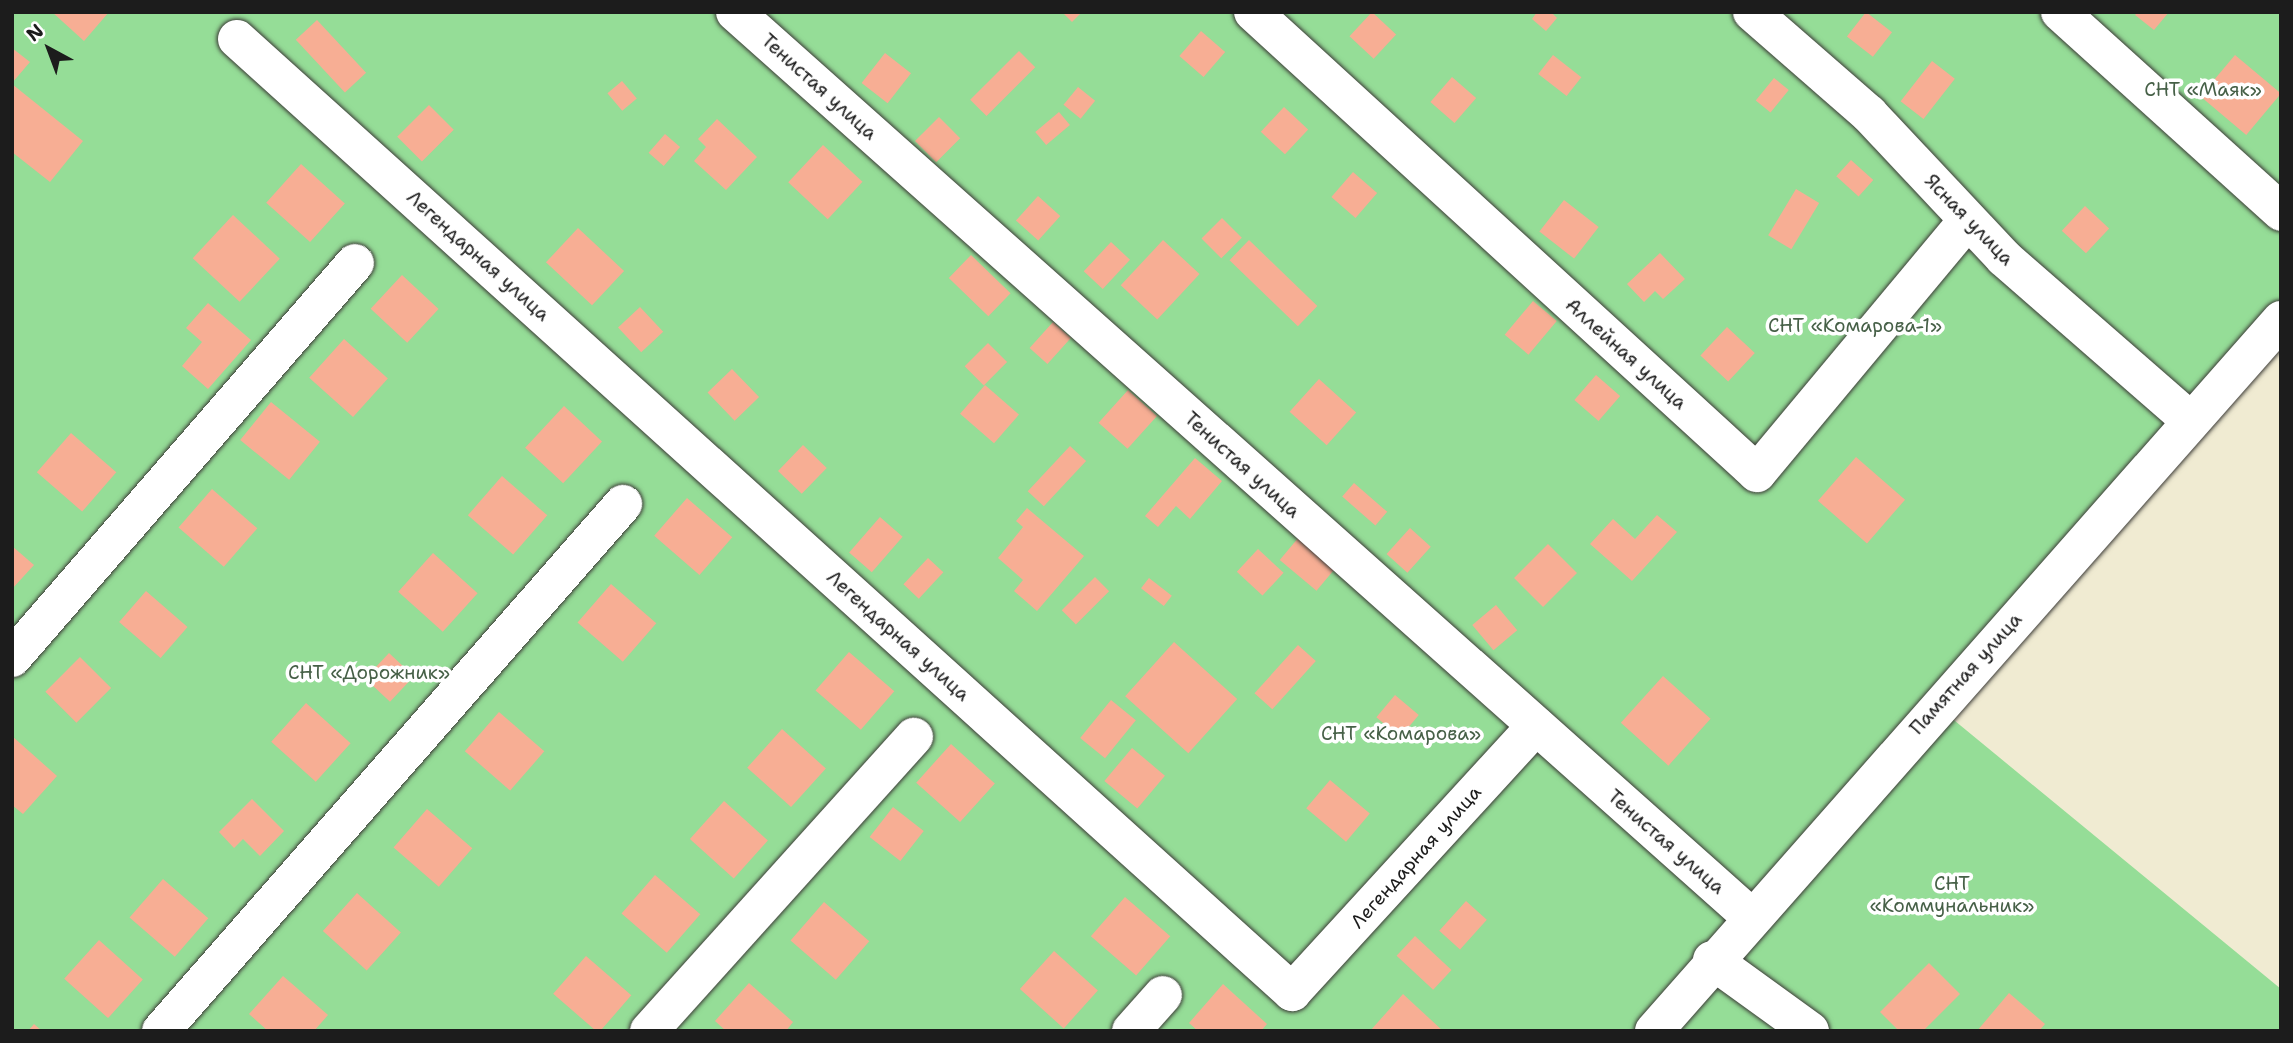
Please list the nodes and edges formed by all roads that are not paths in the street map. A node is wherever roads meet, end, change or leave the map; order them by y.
1 (735, 12) edge
2 (1253, 12) edge
3 (1752, 12) edge
4 (2060, 12) edge
5 (237, 39) dead end
6 (2281, 212) edge
7 (1968, 220) junction
8 (355, 264) dead end
9 (2281, 320) edge
10 (2191, 421) junction
11 (623, 504) dead end
12 (12, 658) edge
13 (1535, 726) junction
14 (914, 737) dead end
15 (1751, 917) junction
16 (1712, 960) junction
17 (1163, 995) dead end
18 (161, 1031) edge
19 (649, 1031) edge
20 (1131, 1031) edge
21 (1654, 1031) edge
22 (1810, 1031) edge

1 - 13 street, Тенистая улица
2 - 7 street, Аллейная улица
3 - 7 street, Ясная улица
4 - 6 street
5 - 13 street, Легендарная улица
7 - 10 street, Ясная улица
8 - 12 street
9 - 10 street, Памятная улица
10 - 15 street, Памятная улица
11 - 18 street
13 - 15 street, Тенистая улица
14 - 19 street
15 - 16 street, Памятная улица
16 - 21 street, Памятная улица
16 - 22 street
17 - 20 street

